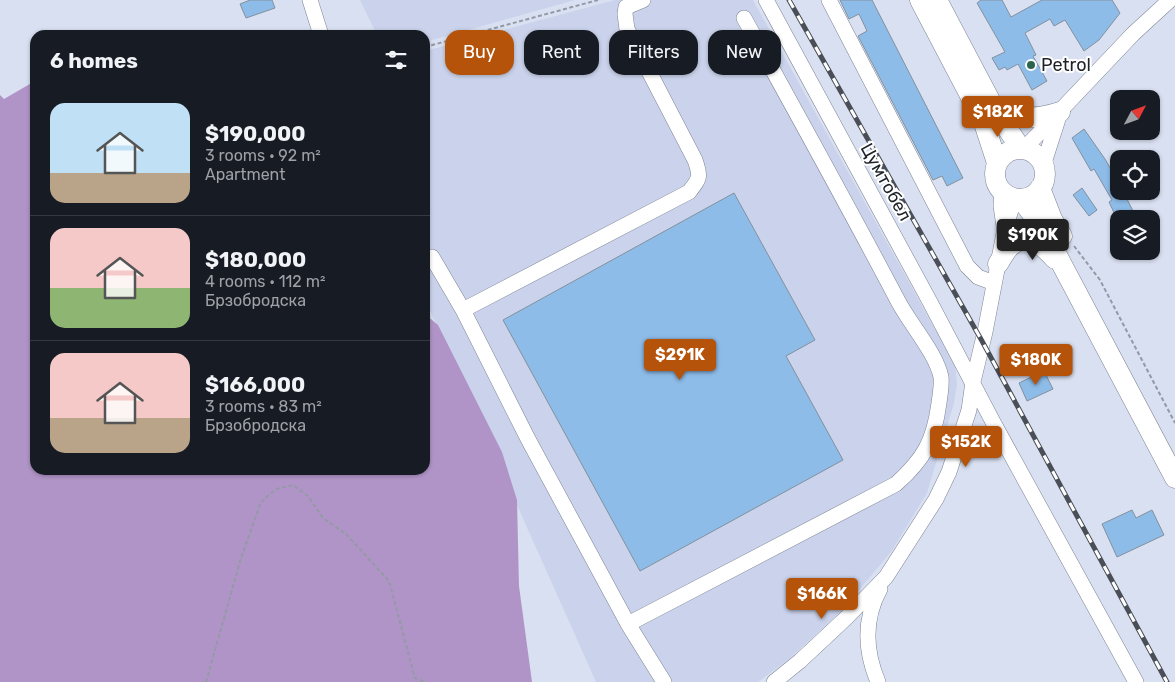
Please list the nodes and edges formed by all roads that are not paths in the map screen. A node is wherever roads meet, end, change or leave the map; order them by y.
1 (310, 0) edge
2 (643, 0) edge
3 (766, 0) edge
4 (829, 0) edge
5 (920, 0) edge
6 (936, 0) edge
7 (1170, 0) edge
8 (744, 18) dead end
9 (319, 30) edge
10 (750, 30) edge
11 (794, 53) junction
12 (781, 60) edge
13 (775, 75) edge
14 (995, 110) junction
15 (1060, 112) junction
16 (1023, 149) junction
17 (998, 163) junction
18 (1043, 166) junction
19 (1040, 188) junction
20 (1013, 196) junction
21 (432, 257) dead end
22 (906, 258) junction
23 (882, 271) junction
24 (1066, 272) junction
25 (996, 273) junction
26 (463, 310) junction
27 (973, 382) junction
28 (1175, 448) edge
29 (1175, 478) edge
30 (886, 577) junction
31 (628, 624) junction
32 (664, 682) edge
33 (774, 682) edge
34 (878, 682) edge
35 (1136, 682) edge

1 - 9 street
2 - 26 street
3 - 11 street, Цумтобел
4 - 25 street, Цумтобел
5 - 17 main road
6 - 14 main road
7 - 15 street
8 - 10 street
11 - 12 street
11 - 22 street, Цумтобел
13 - 23 street
14 - 15 main road
14 - 16 main road
15 - 16 street
15 - 18 street
16 - 17 main road
16 - 18 main road
17 - 20 main road
18 - 19 main road
19 - 20 main road
19 - 28 main road
20 - 24 main road
20 - 25 street
21 - 26 street
22 - 23 street
22 - 27 street, Цумтобел
23 - 31 street
24 - 25 main road
24 - 29 main road
25 - 27 street
26 - 31 street
27 - 30 street
27 - 35 street, Цумтобел
30 - 33 street
30 - 34 street
31 - 32 street

